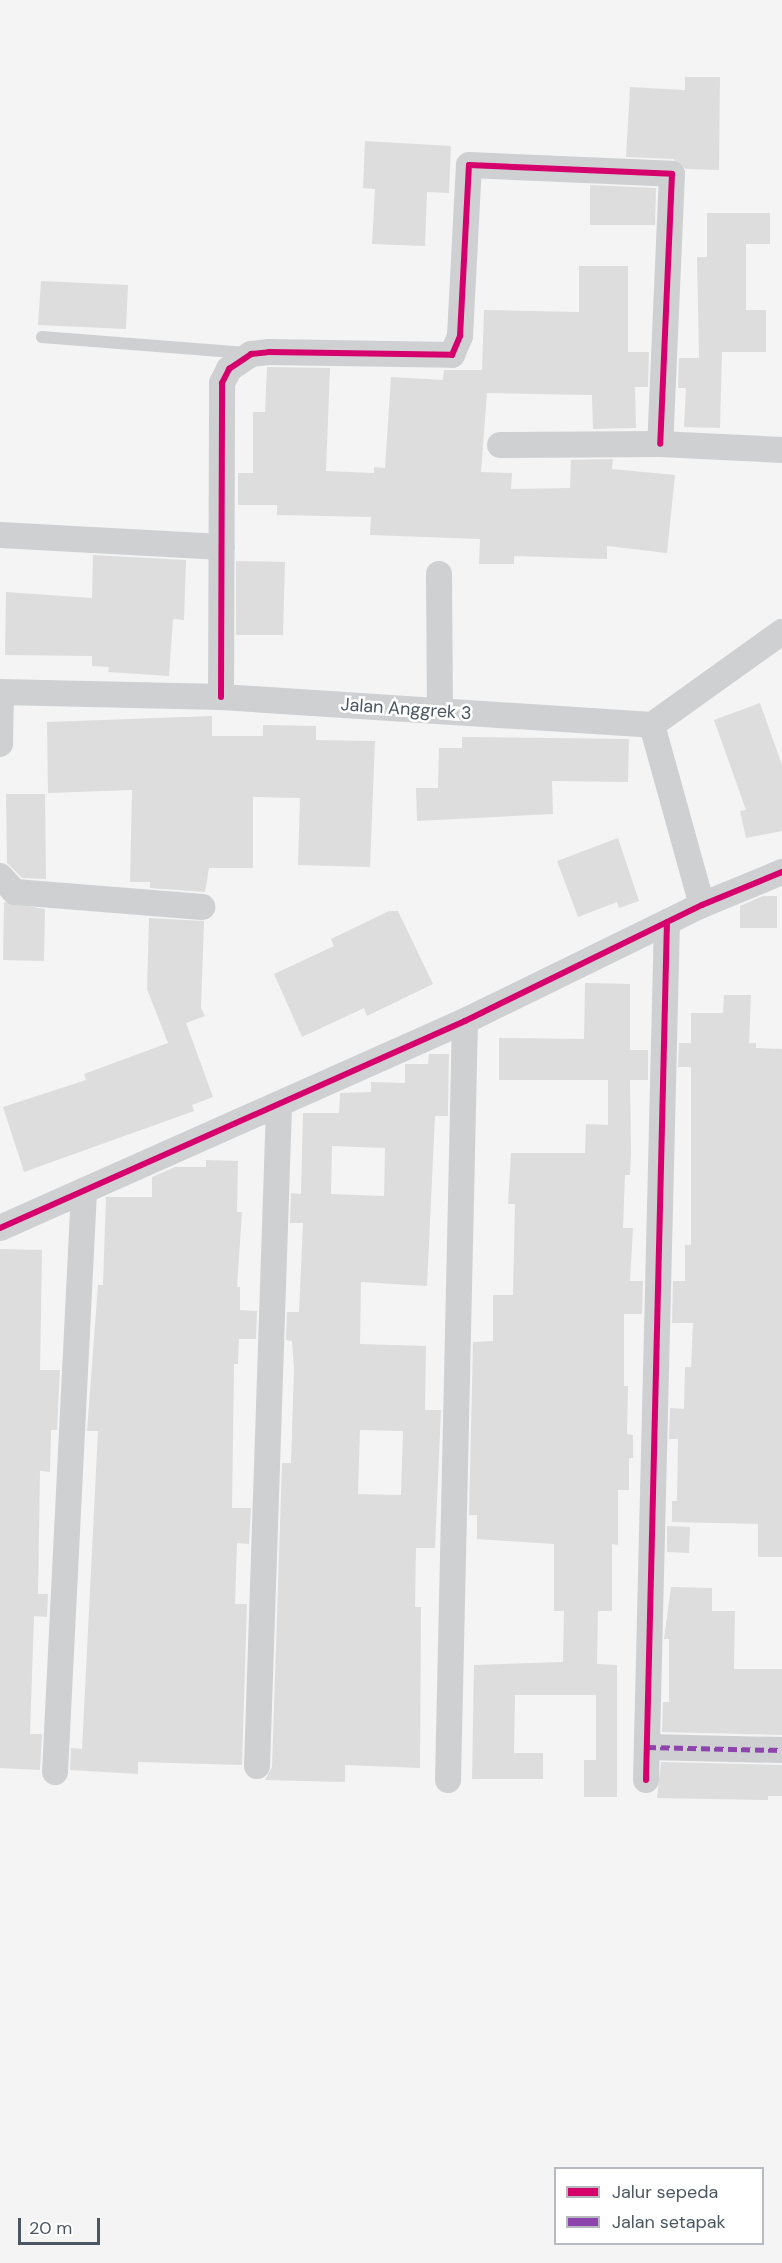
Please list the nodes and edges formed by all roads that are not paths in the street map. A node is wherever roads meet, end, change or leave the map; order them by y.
1 (42, 337) dead end
2 (251, 354) junction
3 (660, 444) junction
4 (500, 445) dead end
5 (782, 450) edge
6 (0, 535) edge
7 (222, 547) junction
8 (439, 574) dead end
9 (782, 632) edge
10 (1, 692) edge
11 (221, 697) junction
12 (440, 711) junction
13 (652, 725) junction
14 (0, 744) edge
15 (782, 872) edge
16 (0, 876) edge
17 (702, 905) junction
18 (202, 907) dead end
19 (667, 922) junction
20 (465, 1021) junction
21 (279, 1105) junction
22 (84, 1191) junction
23 (0, 1228) edge
24 (647, 1747) junction
25 (782, 1750) edge
26 (257, 1766) dead end
27 (55, 1772) dead end
28 (448, 1779) dead end
29 (646, 1779) dead end

1 - 2 lane
2 - 3 street
2 - 7 street
3 - 4 street
3 - 5 street
6 - 7 street
7 - 11 street
8 - 12 street
9 - 13 street
10 - 11 street, Jalan Anggrek 3
10 - 14 street
11 - 12 street, Jalan Anggrek 3
12 - 13 street, Jalan Anggrek 3
13 - 17 street
15 - 17 street
16 - 18 street
17 - 19 street
19 - 20 street
19 - 24 street
20 - 21 street
20 - 28 street
21 - 22 street
21 - 26 street
22 - 23 street
22 - 27 street
24 - 25 street
24 - 29 street

